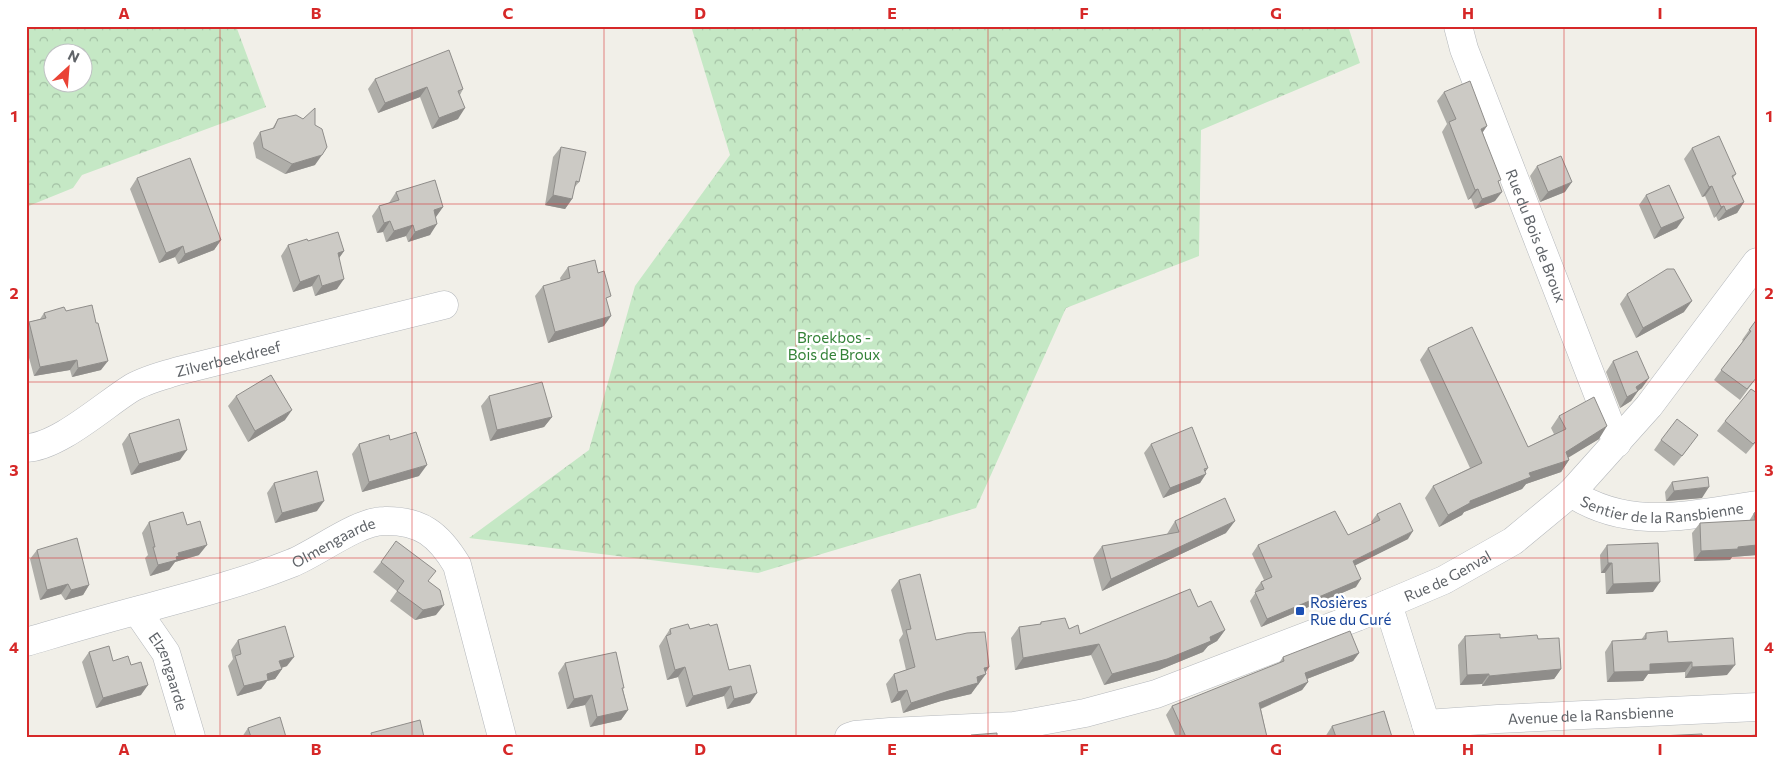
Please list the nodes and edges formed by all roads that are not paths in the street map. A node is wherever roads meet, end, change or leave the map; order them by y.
1 (1458, 26) edge
2 (1757, 262) edge
3 (444, 305) dead end
4 (1617, 443) junction
5 (26, 448) edge
6 (1571, 493) junction
7 (1757, 506) edge
8 (1388, 604) junction
9 (136, 611) junction
10 (26, 642) edge
11 (1757, 707) edge
12 (1428, 731) edge
13 (191, 737) edge
14 (502, 737) edge
15 (839, 737) edge
16 (843, 737) edge
17 (849, 737) edge

1 - 4 street, Rue du Bois de Broux
2 - 4 street, Rue de Genval
3 - 5 street, Zilverbeekdreef
4 - 6 street, Rue de Genval
6 - 7 street, Sentier de la Ransbienne
6 - 8 street, Rue de Genval
8 - 12 street
8 - 17 street, Rue de Genval
9 - 10 street, Olmengaarde
9 - 13 street, Elzengaarde
9 - 14 street, Olmengaarde
11 - 12 street, Avenue de la Ransbienne
15 - 16 street

